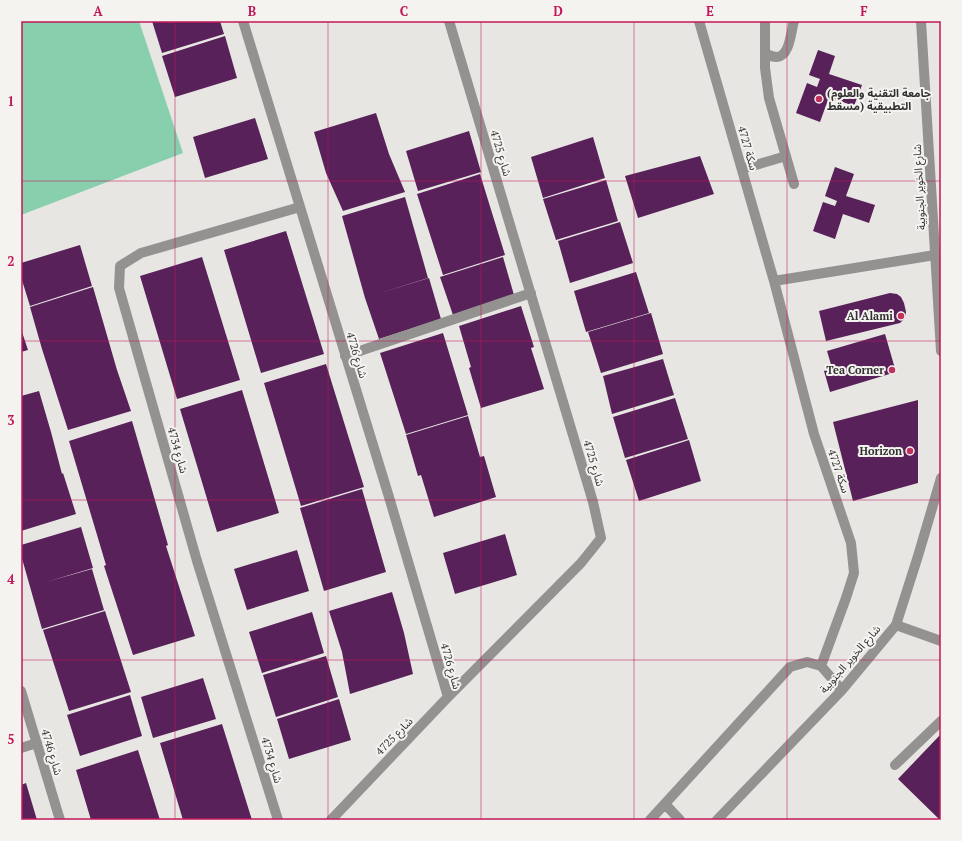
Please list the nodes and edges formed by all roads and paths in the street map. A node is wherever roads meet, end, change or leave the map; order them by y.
1 (243, 21) edge
2 (449, 21) edge
3 (699, 21) edge
4 (765, 21) edge
5 (794, 21) edge
6 (921, 21) edge
7 (765, 53) junction
8 (786, 156) junction
9 (742, 169) junction
10 (794, 184) dead end
11 (300, 207) junction
12 (935, 255) junction
13 (774, 281) junction
14 (531, 293) junction
15 (941, 351) edge
16 (345, 356) junction
17 (941, 478) edge
18 (896, 625) junction
19 (941, 641) edge
20 (822, 666) junction
21 (842, 690) junction
22 (21, 691) edge
23 (448, 697) junction
24 (941, 721) edge
25 (37, 744) junction
26 (21, 748) edge
27 (895, 765) dead end
28 (665, 804) junction
29 (60, 820) edge
30 (278, 820) edge
31 (331, 820) edge
32 (650, 820) edge
33 (680, 820) edge
34 (717, 820) edge

1 - 11 street, 4726 شارع
2 - 14 street, 4725 شارع
3 - 9 street, سكة 4727
4 - 7 street
5 - 7 street
6 - 12 street, شارع الخوير الجنوبية
7 - 8 street
8 - 9 street
8 - 10 street
9 - 13 street, سكة 4727
11 - 16 street, 4726 شارع
11 - 30 street, 4734 شارع
12 - 13 street
12 - 15 street, شارع الخوير الجنوبية
13 - 20 street, سكة 4727
14 - 16 street
14 - 23 street, 4725 شارع
16 - 23 street, 4726 شارع
17 - 18 street, شارع الخوير الجنوبية
18 - 19 street
18 - 21 street, شارع الخوير الجنوبية
20 - 21 street
20 - 28 street
21 - 34 street, شارع الخوير الجنوبية
22 - 25 street, 4746 شارع
23 - 31 street, 4725 شارع
24 - 27 street
25 - 26 street
25 - 29 street, 4746 شارع
28 - 32 street
28 - 33 street

